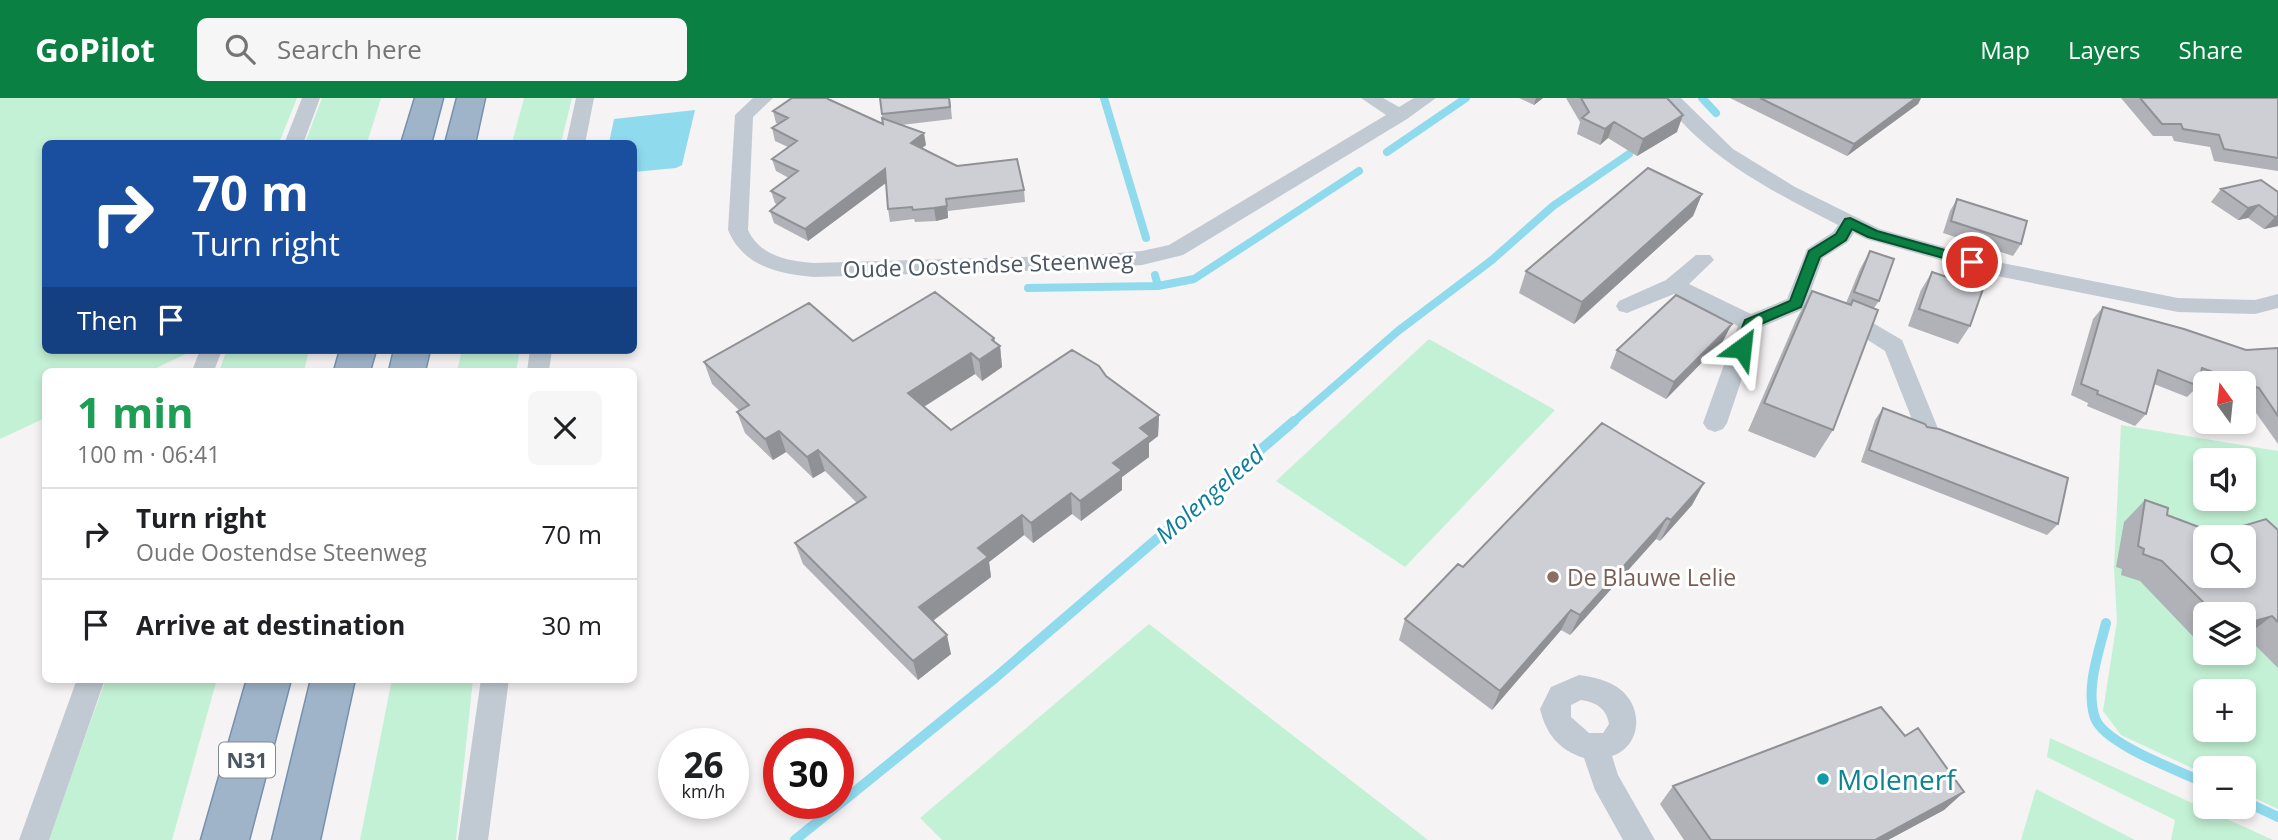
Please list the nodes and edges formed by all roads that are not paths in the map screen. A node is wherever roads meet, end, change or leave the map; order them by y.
1 (311, 98) edge
2 (429, 98) edge
3 (471, 98) edge
4 (585, 98) edge
5 (764, 98) edge
6 (1370, 98) edge
7 (1427, 98) edge
8 (1671, 98) edge
9 (1400, 115) junction
10 (295, 140) edge
11 (417, 140) edge
12 (461, 140) edge
13 (576, 140) edge
14 (1850, 222) junction
15 (1703, 260) dead end
16 (1674, 285) junction
17 (2278, 301) edge
18 (1796, 304) junction
19 (1627, 306) dead end
20 (1750, 323) junction
21 (1715, 423) dead end
22 (1927, 431) edge
23 (90, 683) edge
24 (267, 683) edge
25 (332, 683) edge
26 (494, 683) edge
27 (1595, 747) dead end
28 (34, 840) edge
29 (225, 840) edge
30 (296, 840) edge
31 (473, 840) edge
32 (1640, 840) edge

1 - 10 street
2 - 11 highway
3 - 12 highway
4 - 13 street
5 - 9 street, Oude Oostendse Steenweg
6 - 9 street
7 - 9 street, Oude Oostendse Steenweg
8 - 14 street
14 - 17 street
14 - 18 street
15 - 16 street
16 - 19 street
16 - 20 street
18 - 20 street
18 - 22 street
20 - 21 street
23 - 28 street
24 - 29 highway, N31
25 - 30 highway
26 - 31 street
27 - 32 street

